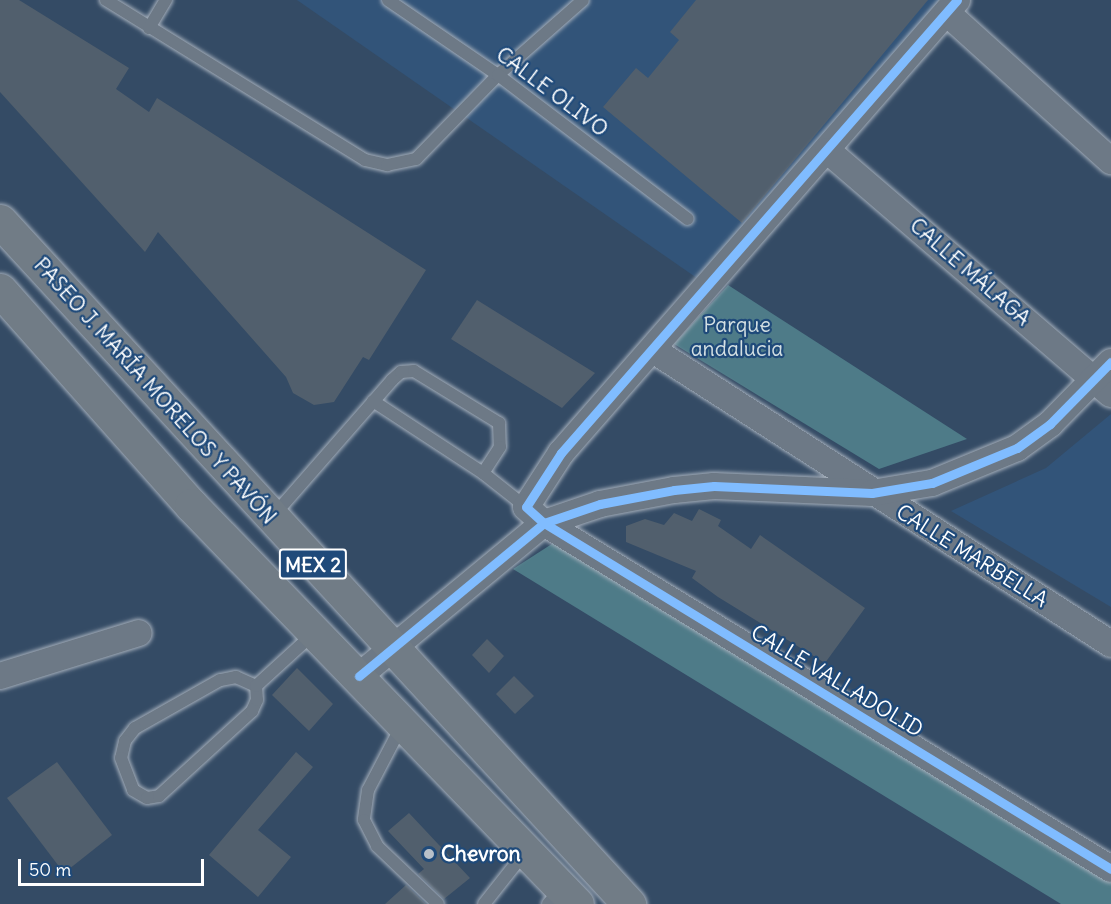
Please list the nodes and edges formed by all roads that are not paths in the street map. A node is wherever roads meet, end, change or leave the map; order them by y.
1 (106, 0) edge
2 (166, 0) edge
3 (388, 0) edge
4 (583, 0) edge
5 (952, 6) edge
6 (148, 28) junction
7 (498, 75) junction
8 (828, 151) junction
9 (1111, 161) edge
10 (688, 219) dead end
11 (0, 221) edge
12 (0, 290) edge
13 (653, 350) junction
14 (1106, 379) edge
15 (374, 400) junction
16 (483, 473) junction
17 (872, 493) junction
18 (535, 515) junction
19 (271, 518) junction
20 (315, 632) junction
21 (139, 633) dead end
22 (1111, 644) edge
23 (390, 648) junction
24 (0, 676) edge
25 (359, 676) junction
26 (256, 686) junction
27 (404, 723) junction
28 (526, 851) junction
29 (1111, 870) edge
30 (562, 899) edge
31 (438, 904) edge
32 (484, 904) edge
33 (629, 904) edge

1 - 6 lane
2 - 6 lane
3 - 7 lane, CALLE OLIVO
4 - 7 lane
5 - 8 street
5 - 9 street
6 - 7 lane
7 - 10 lane, CALLE OLIVO
8 - 13 street
8 - 14 street, CALLE MÁLAGA
11 - 19 highway, PASEO J. MARÍA MORELOS Y PAVÓN / MEX 2
12 - 20 highway, MEX 2
13 - 17 street, CALLE MARBELLA
13 - 18 street
14 - 17 street
15 - 16 lane
15 - 16 lane
15 - 19 lane
16 - 18 lane
17 - 18 street
17 - 22 street, CALLE MARBELLA
18 - 23 street
18 - 29 street, CALLE VALLADOLID
19 - 23 highway, PASEO J. MARÍA MORELOS Y PAVÓN / MEX 2
20 - 25 highway, MEX 2
20 - 26 lane
21 - 24 street
23 - 25 street
23 - 33 highway, PASEO J. MARÍA MORELOS Y PAVÓN / MEX 2
25 - 27 highway, MEX 2
26 - 26 lane
27 - 28 highway, MEX 2
27 - 31 lane
28 - 30 highway, MEX 2
28 - 32 lane

